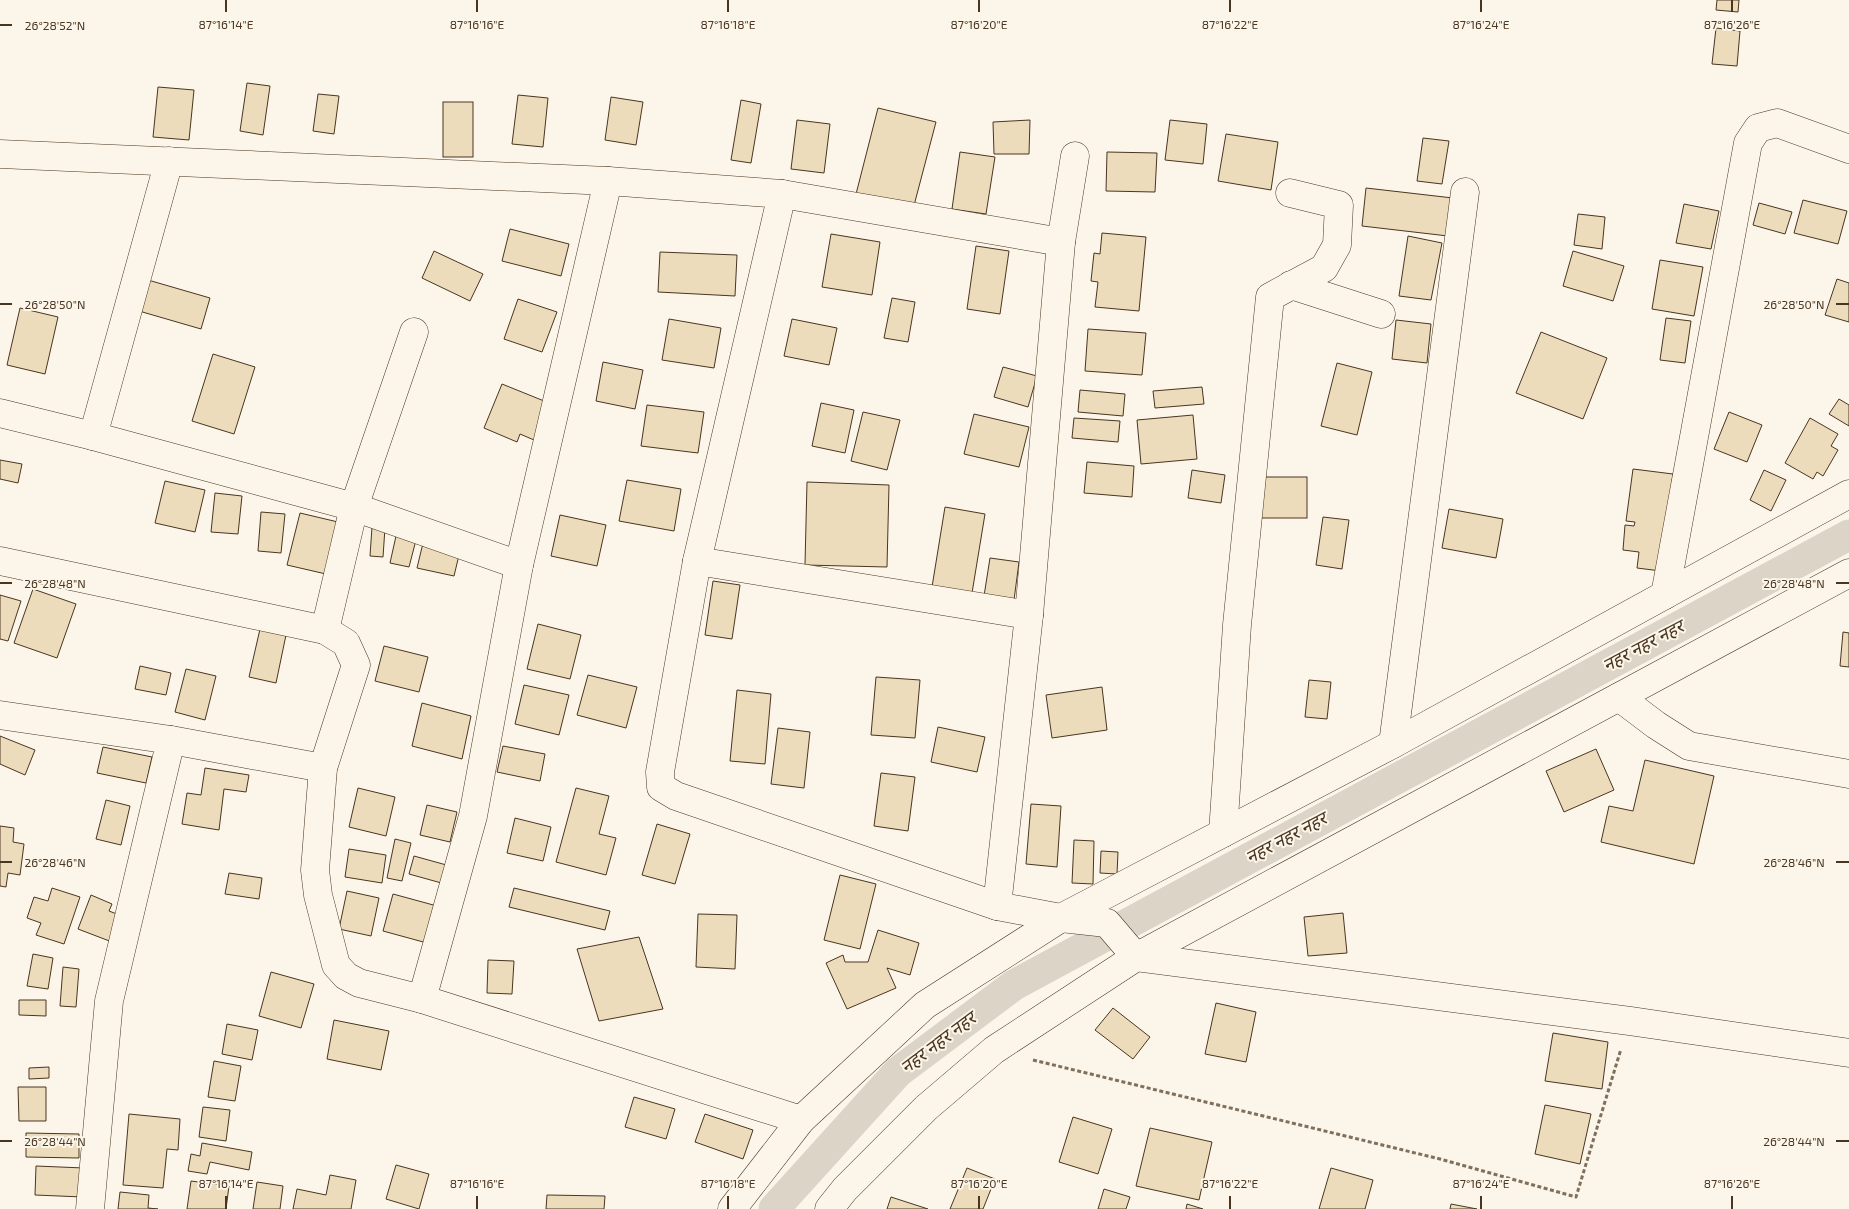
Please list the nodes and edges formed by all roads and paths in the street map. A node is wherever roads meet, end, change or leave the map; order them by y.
1 (1849, 149) edge
2 (0, 154) edge
3 (1075, 156) dead end
4 (169, 161) junction
5 (608, 181) junction
6 (1465, 192) dead end
7 (1290, 193) dead end
8 (782, 194) junction
9 (1060, 242) junction
10 (1291, 284) junction
11 (1380, 314) dead end
12 (414, 332) dead end
13 (0, 413) edge
14 (92, 436) junction
15 (1849, 494) edge
16 (354, 506) junction
17 (0, 561) edge
18 (697, 561) junction
19 (519, 565) junction
20 (1849, 573) edge
21 (1665, 595) junction
22 (1029, 616) junction
23 (325, 630) junction
24 (1619, 697) junction
25 (0, 715) edge
26 (171, 740) junction
27 (1393, 744) junction
28 (324, 768) junction
29 (1849, 774) edge
30 (1223, 834) junction
31 (997, 906) junction
32 (1062, 918) junction
33 (1136, 958) junction
34 (422, 999) junction
35 (1630, 1021) junction
36 (994, 1050) junction
37 (1849, 1053) edge
38 (801, 1120) junction
39 (90, 1209) edge
40 (732, 1209) edge
41 (829, 1209) edge

1 - 21 street
2 - 4 street
3 - 9 street
4 - 5 street
4 - 14 street
5 - 8 street
5 - 19 street
6 - 27 street
7 - 10 street
8 - 9 street
8 - 18 street
9 - 22 street
10 - 11 street
10 - 30 street
12 - 16 street
13 - 14 street
14 - 16 street
15 - 21 street
16 - 19 street
16 - 23 street
17 - 23 street
18 - 22 street
18 - 31 street
19 - 34 street
20 - 24 street
21 - 27 street
22 - 31 street
23 - 28 street
24 - 29 street
24 - 33 street
25 - 26 street
26 - 28 street
26 - 39 street
27 - 30 street
28 - 34 street
30 - 32 street
31 - 32 street
32 - 33 street
32 - 38 street
33 - 35 street
33 - 36 street
34 - 38 street
35 - 36 path
35 - 37 street
36 - 41 street
38 - 40 street

